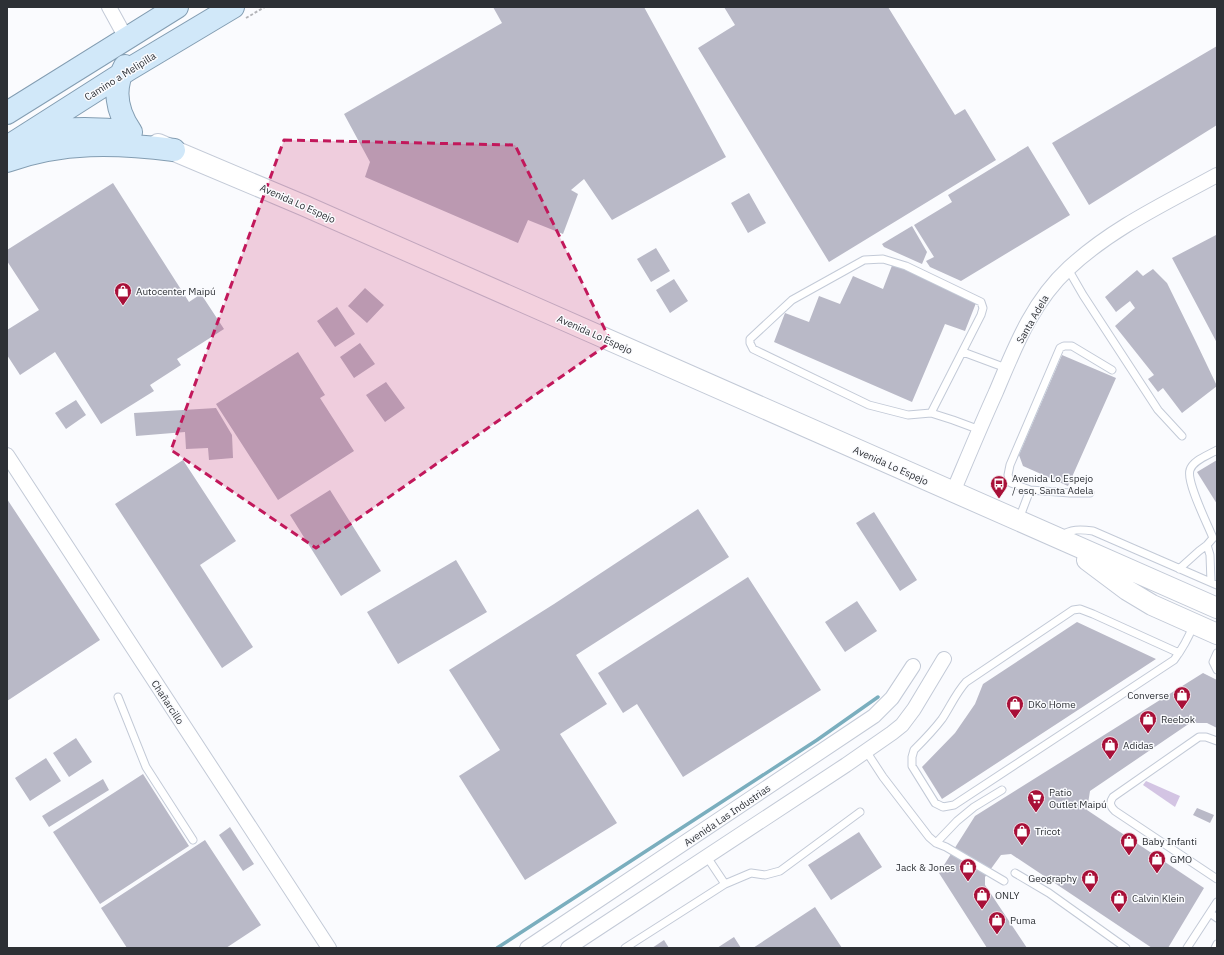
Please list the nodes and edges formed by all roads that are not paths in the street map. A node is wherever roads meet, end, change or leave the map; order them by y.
1 (109, 7) edge
2 (177, 7) edge
3 (233, 7) edge
4 (151, 23) junction
5 (126, 38) junction
6 (125, 72) junction
7 (7, 113) edge
8 (131, 132) junction
9 (16, 137) edge
10 (154, 142) junction
11 (7, 147) edge
12 (174, 150) junction
13 (7, 161) edge
14 (1217, 175) edge
15 (1068, 269) junction
16 (962, 352) junction
17 (1006, 368) junction
18 (1112, 370) dead end
19 (931, 414) junction
20 (980, 430) junction
21 (1182, 436) dead end
22 (1217, 450) edge
23 (7, 455) edge
24 (1030, 490) junction
25 (953, 492) junction
26 (1090, 493) dead end
27 (1018, 521) junction
28 (1058, 538) junction
29 (1215, 538) edge
30 (1207, 545) junction
31 (1179, 569) junction
32 (1214, 584) edge
33 (1194, 598) junction
34 (1217, 608) edge
35 (1189, 622) junction
36 (1217, 634) edge
37 (1217, 652) edge
38 (1179, 653) junction
39 (944, 659) dead end
40 (913, 666) dead end
41 (1217, 670) edge
42 (899, 688) junction
43 (118, 697) dead end
44 (919, 701) junction
45 (1217, 741) edge
46 (866, 751) junction
47 (782, 779) junction
48 (1002, 790) dead end
49 (796, 798) junction
50 (860, 812) dead end
51 (193, 840) dead end
52 (936, 843) junction
53 (707, 857) junction
54 (1015, 873) dead end
55 (1217, 879) edge
56 (1004, 881) dead end
57 (725, 884) junction
58 (1217, 902) edge
59 (1210, 913) junction
60 (1217, 918) edge
61 (1217, 944) edge
62 (329, 948) edge
63 (526, 948) edge
64 (568, 948) edge
65 (624, 948) edge
66 (1126, 948) edge
67 (1186, 948) edge
68 (1214, 948) edge

1 - 5 street
2 - 4 main road
3 - 6 main road, Camino a Melipilla
4 - 5 main road
4 - 6 main road
5 - 7 main road
6 - 8 main road
6 - 9 main road, Camino a Melipilla
6 - 10 main road
8 - 9 main road
8 - 10 main road, Avenida Lo Espejo
9 - 11 main road, Camino a Melipilla
10 - 12 main road, Avenida Lo Espejo
12 - 13 main road
12 - 25 main road, Avenida Lo Espejo
14 - 15 street, Santa Adela
15 - 17 street, Santa Adela
15 - 21 lane
16 - 17 lane
16 - 19 lane
16 - 19 lane
17 - 20 street, Santa Adela
18 - 24 lane
19 - 20 lane
20 - 25 street, Santa Adela
22 - 29 lane
23 - 62 street, Chañarcillo
24 - 26 lane
24 - 27 lane
25 - 27 main road, Avenida Lo Espejo
27 - 28 main road, Avenida Lo Espejo
28 - 31 lane
28 - 33 main road, Avenida Lo Espejo
28 - 35 main road, Avenida Lo Espejo
29 - 30 lane
30 - 31 lane
30 - 32 lane
31 - 32 lane
33 - 34 main road, Avenida Lo Espejo
33 - 35 main road
35 - 36 main road, Avenida Lo Espejo
35 - 38 lane
37 - 41 lane
38 - 38 lane
39 - 44 street
40 - 42 street, Avenida Las Industrias
42 - 44 street
42 - 47 street, Avenida Las Industrias
43 - 51 lane
44 - 46 street
45 - 55 lane
46 - 49 street
46 - 52 lane
47 - 49 street
47 - 63 street, Avenida Las Industrias
48 - 52 lane
49 - 53 street
50 - 57 lane
52 - 56 lane
53 - 57 lane
53 - 64 street
54 - 66 lane
57 - 65 lane
58 - 59 lane
59 - 60 lane
59 - 67 lane
61 - 68 lane

